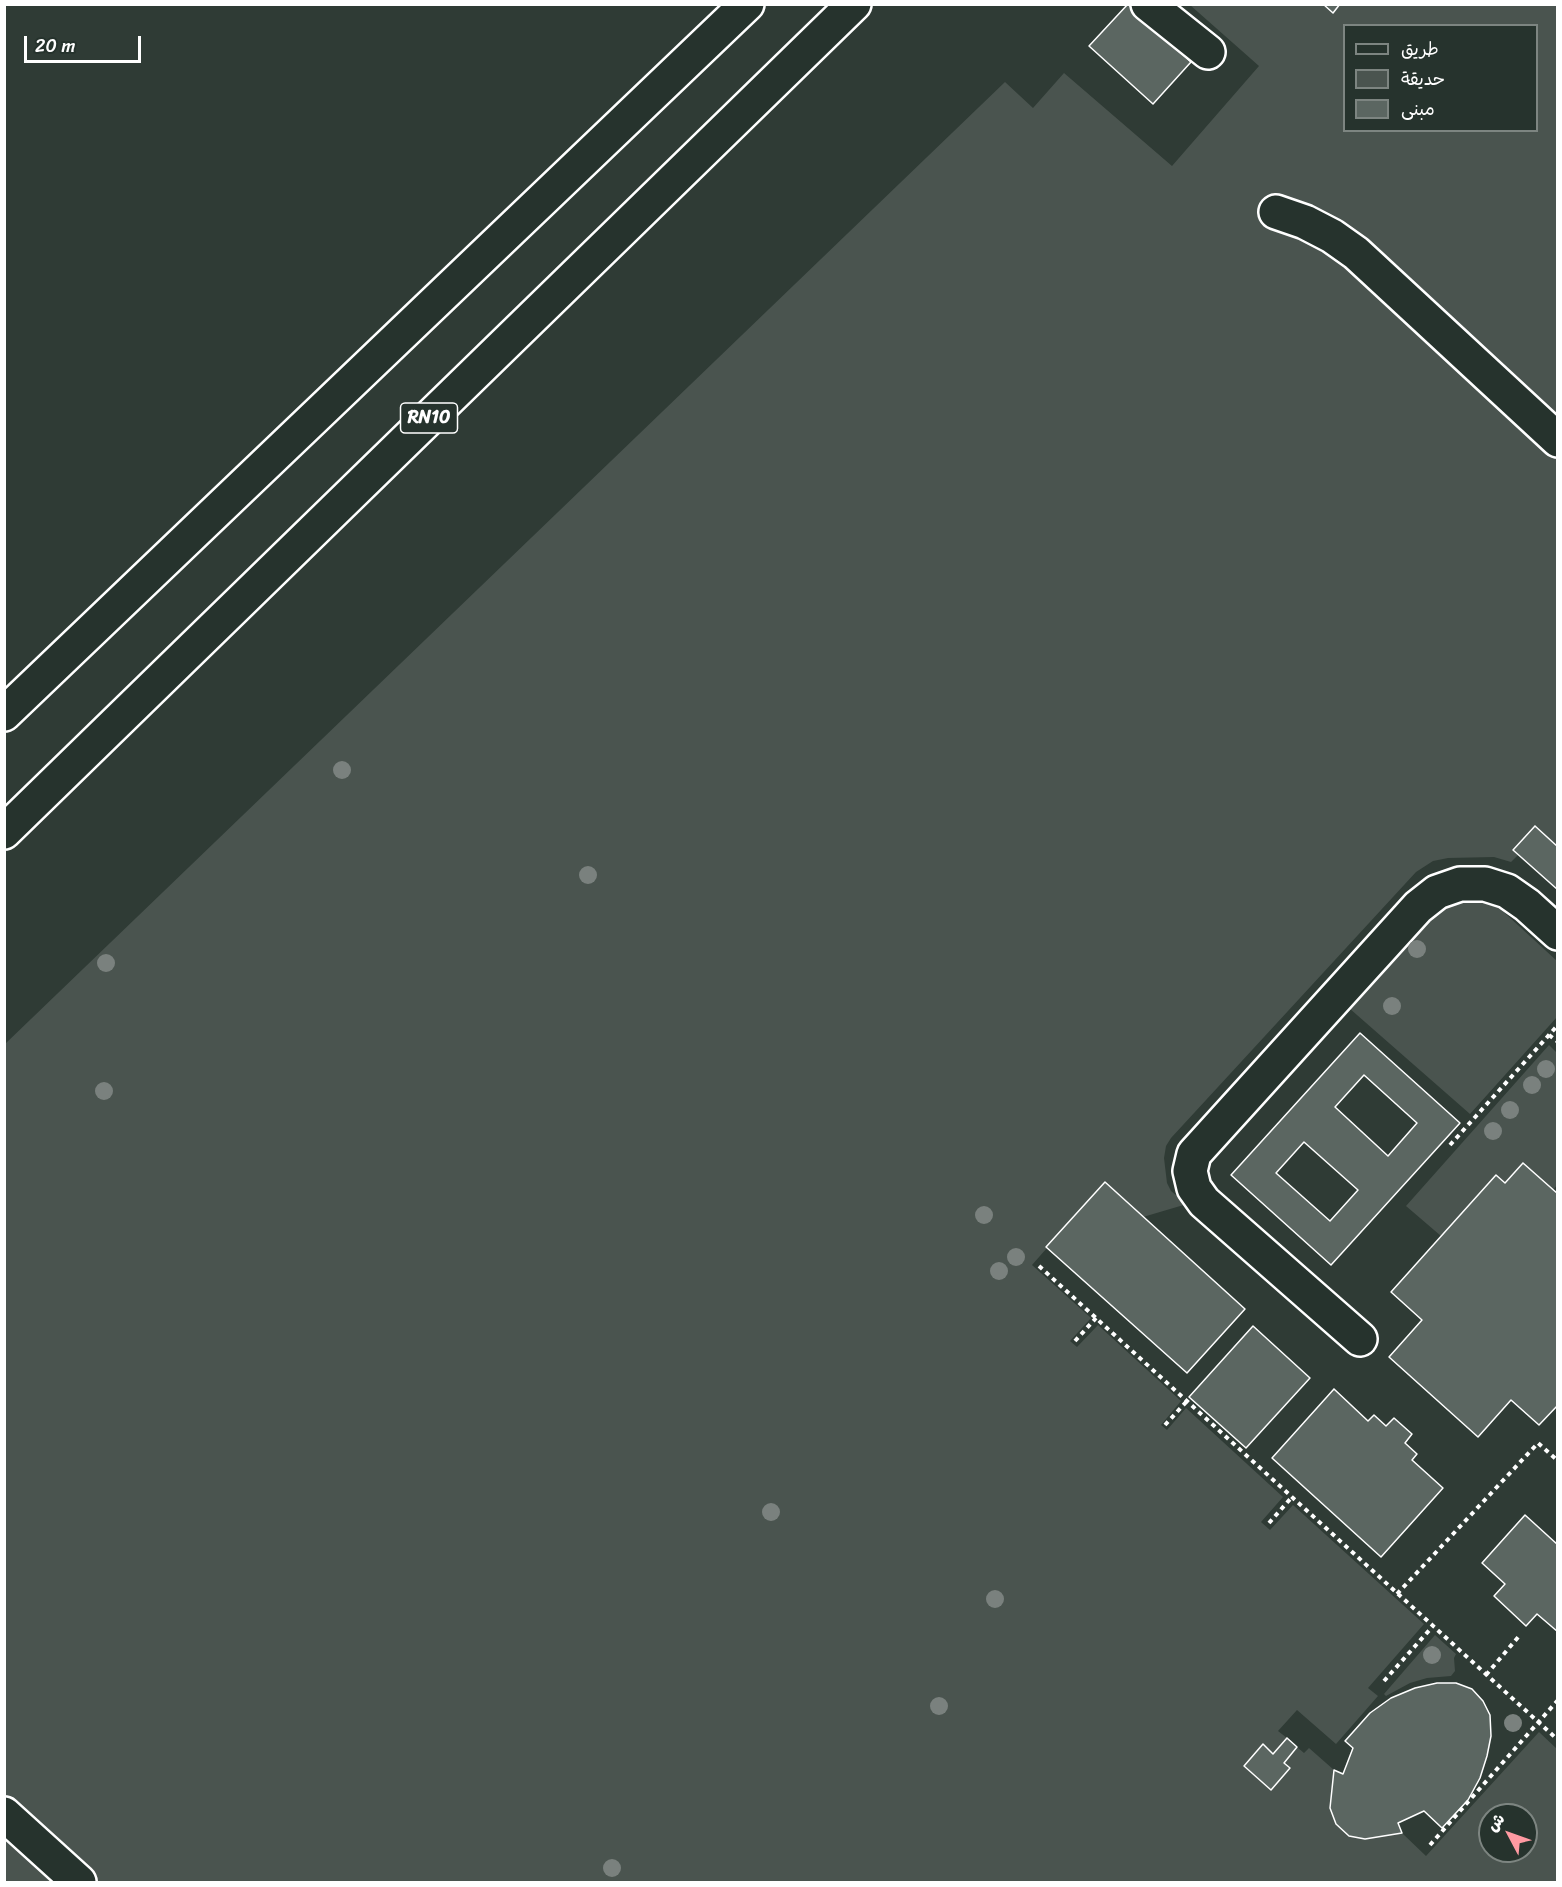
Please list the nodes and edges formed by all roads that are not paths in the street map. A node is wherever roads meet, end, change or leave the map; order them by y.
1 (747, 4) edge
2 (854, 4) edge
3 (1148, 4) edge
4 (1208, 52) dead end
5 (1276, 212) dead end
6 (1557, 440) edge
7 (4, 714) edge
8 (4, 832) edge
9 (1557, 933) edge
10 (1360, 1339) dead end
11 (4, 1814) edge
12 (79, 1882) edge

1 - 7 main road
2 - 8 main road, RN10
3 - 4 main road
5 - 6 main road
9 - 10 main road
11 - 12 main road

